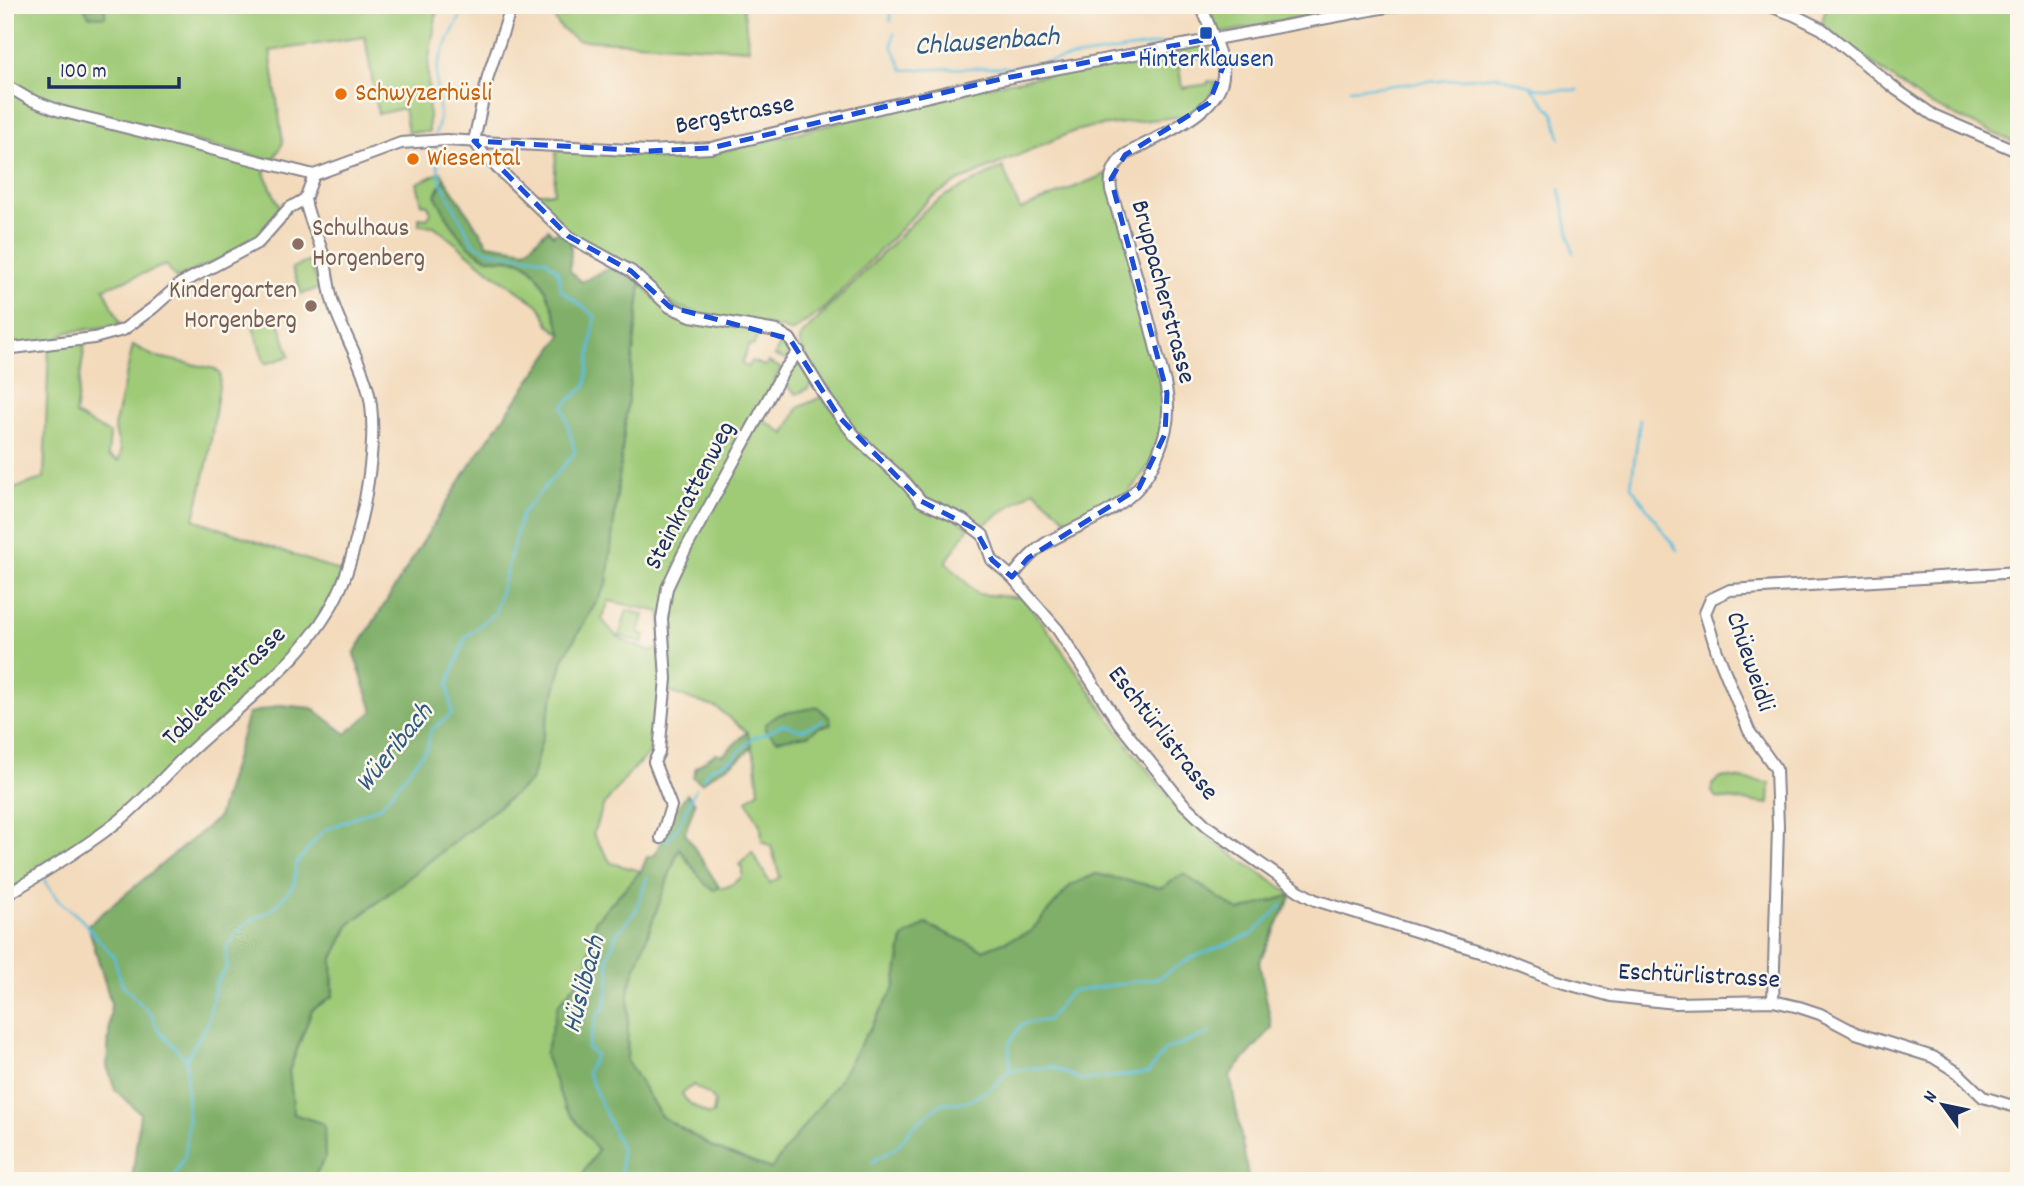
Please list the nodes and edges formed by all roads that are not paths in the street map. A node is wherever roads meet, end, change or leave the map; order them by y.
1 (512, 5) edge
2 (1201, 5) edge
3 (1397, 5) edge
4 (1767, 5) edge
5 (1213, 38) junction
6 (5, 85) edge
7 (474, 141) junction
8 (2019, 152) edge
9 (314, 175) junction
10 (305, 199) junction
11 (5, 349) edge
12 (799, 351) junction
13 (2019, 572) edge
14 (1012, 577) junction
15 (661, 838) dead end
16 (5, 897) edge
17 (1773, 1001) junction
18 (2019, 1108) edge

1 - 7 street
2 - 5 street, Bruppacherstrasse
3 - 5 street, Bergstrasse
4 - 8 street
5 - 7 street, Bergstrasse
5 - 14 street, Bruppacherstrasse
6 - 9 street
7 - 9 street, Bergstrasse
7 - 12 street, Eschtürlistrasse
9 - 10 street
10 - 11 street
10 - 16 street, Tabletenstrasse
12 - 14 street, Eschtürlistrasse
12 - 15 street, Steinkrattenweg
13 - 17 street, Chüeweidli
14 - 17 street, Eschtürlistrasse
17 - 18 street, Eschtürlistrasse

